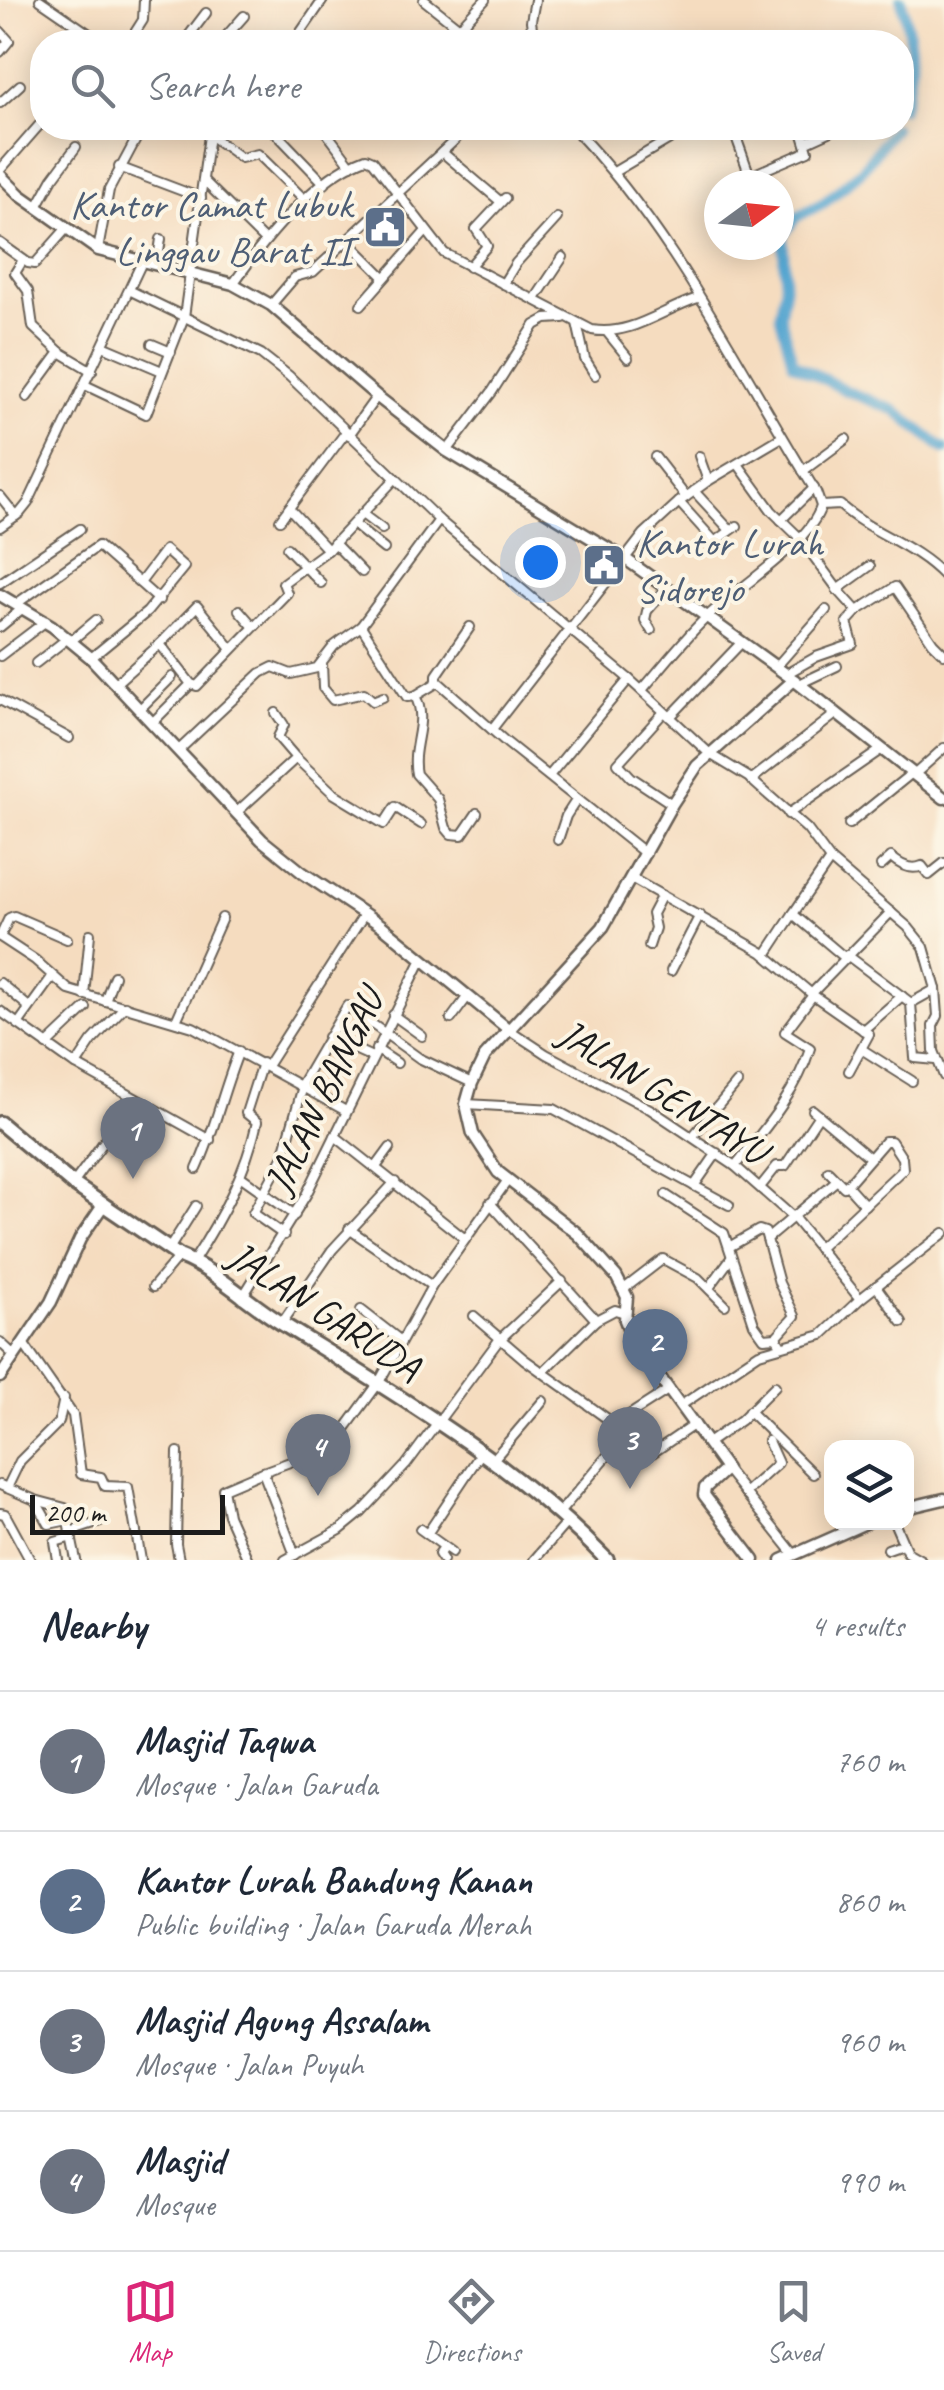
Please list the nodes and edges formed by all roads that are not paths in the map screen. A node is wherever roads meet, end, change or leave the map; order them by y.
1 (40, 0) edge
2 (323, 0) edge
3 (424, 0) edge
4 (485, 0) edge
5 (535, 0) edge
6 (145, 5) edge
7 (206, 12) dead end
8 (244, 16) dead end
9 (459, 28) junction
10 (84, 30) edge
11 (137, 30) edge
12 (193, 30) edge
13 (232, 30) edge
14 (302, 30) edge
15 (462, 30) edge
16 (532, 30) edge
17 (0, 31) edge
18 (0, 52) edge
19 (20, 85) dead end
20 (0, 102) edge
21 (30, 136) edge
22 (135, 140) edge
23 (207, 140) edge
24 (220, 140) edge
25 (283, 140) edge
26 (332, 140) edge
27 (455, 140) edge
28 (585, 140) edge
29 (668, 140) edge
30 (736, 140) edge
31 (811, 140) edge
32 (807, 142) joint
33 (76, 147) dead end
34 (442, 152) junction
35 (351, 165) junction
36 (118, 167) junction
37 (0, 172) edge
38 (614, 172) junction
39 (202, 180) junction
40 (325, 184) junction
41 (399, 193) junction
42 (201, 198) junction
43 (305, 200) junction
44 (37, 207) junction
45 (557, 218) dead end
46 (66, 229) junction
47 (426, 231) junction
48 (161, 239) dead end
49 (264, 240) junction
50 (347, 240) junction
51 (0, 243) edge
52 (98, 250) junction
53 (563, 257) dead end
54 (23, 260) junction
55 (142, 262) junction
56 (157, 265) junction
57 (469, 267) junction
58 (192, 273) junction
59 (384, 277) junction
60 (233, 284) junction
61 (503, 284) junction
62 (131, 291) junction
63 (698, 298) junction
64 (535, 299) junction
65 (271, 305) junction
66 (362, 305) dead end
67 (184, 317) junction
68 (574, 321) junction
69 (607, 332) junction
70 (152, 344) dead end
71 (103, 346) junction
72 (60, 352) junction
73 (172, 352) junction
74 (628, 358) dead end
75 (162, 371) junction
76 (92, 372) junction
77 (594, 376) dead end
78 (86, 385) junction
79 (377, 396) junction
80 (27, 397) dead end
81 (348, 433) junction
82 (782, 437) junction
83 (846, 439) dead end
84 (447, 450) junction
85 (699, 456) dead end
86 (655, 457) dead end
87 (738, 464) junction
88 (803, 471) junction
89 (394, 480) junction
90 (708, 481) junction
91 (814, 488) junction
92 (0, 496) edge
93 (686, 496) junction
94 (821, 506) junction
95 (289, 508) junction
96 (362, 514) junction
97 (16, 516) junction
98 (280, 520) dead end
99 (439, 520) junction
100 (781, 520) junction
101 (354, 524) junction
102 (0, 527) edge
103 (80, 529) dead end
104 (382, 529) dead end
105 (800, 538) junction
106 (331, 547) junction
107 (287, 548) dead end
108 (384, 550) dead end
109 (624, 558) junction
110 (306, 566) junction
111 (870, 566) dead end
112 (362, 572) dead end
113 (944, 576) edge
114 (0, 583) edge
115 (140, 583) junction
116 (321, 584) dead end
117 (666, 588) junction
118 (838, 590) junction
119 (0, 595) edge
120 (158, 600) junction
121 (20, 606) junction
122 (239, 610) dead end
123 (826, 610) dead end
124 (857, 611) junction
125 (707, 616) junction
126 (96, 620) dead end
127 (46, 622) junction
128 (253, 626) junction
129 (361, 626) junction
130 (0, 627) edge
131 (470, 627) dead end
132 (572, 629) junction
133 (651, 630) dead end
134 (70, 639) junction
135 (742, 642) junction
136 (160, 644) junction
137 (231, 648) junction
138 (944, 654) edge
139 (0, 656) edge
140 (91, 658) junction
141 (36, 663) dead end
142 (322, 663) junction
143 (837, 666) dead end
144 (789, 676) junction
145 (172, 678) dead end
146 (629, 679) junction
147 (438, 682) junction
148 (116, 683) junction
149 (191, 684) junction
150 (642, 690) junction
151 (415, 696) junction
152 (383, 697) dead end
153 (0, 700) edge
154 (140, 708) junction
155 (276, 713) dead end
156 (837, 713) junction
157 (667, 714) junction
158 (153, 722) junction
159 (492, 729) junction
160 (69, 738) dead end
161 (944, 748) edge
162 (180, 749) junction
163 (882, 749) junction
164 (710, 754) junction
165 (296, 758) junction
166 (914, 773) junction
167 (549, 776) junction
168 (751, 780) junction
169 (944, 798) edge
170 (577, 800) junction
171 (672, 804) junction
172 (237, 812) junction
173 (478, 813) dead end
174 (788, 814) junction
175 (420, 824) dead end
176 (849, 824) dead end
177 (558, 840) dead end
178 (646, 854) junction
179 (830, 860) junction
180 (944, 863) edge
181 (881, 866) dead end
182 (631, 878) junction
183 (662, 895) junction
184 (890, 912) junction
185 (365, 913) junction
186 (793, 914) junction
187 (700, 915) junction
188 (222, 918) dead end
189 (90, 934) dead end
190 (0, 937) edge
191 (68, 938) dead end
192 (649, 946) dead end
193 (766, 955) junction
194 (845, 956) junction
195 (422, 958) junction
196 (672, 971) dead end
197 (114, 976) dead end
198 (52, 977) junction
199 (0, 983) edge
200 (936, 989) junction
201 (812, 994) junction
202 (84, 996) junction
203 (468, 996) junction
204 (902, 996) junction
205 (105, 1001) junction
206 (911, 1003) junction
207 (124, 1006) junction
208 (29, 1007) junction
209 (86, 1008) dead end
210 (0, 1010) edge
211 (393, 1015) junction
212 (451, 1019) dead end
213 (176, 1021) junction
214 (18, 1024) junction
215 (508, 1029) junction
216 (863, 1030) junction
217 (384, 1034) junction
218 (328, 1036) junction
219 (422, 1036) dead end
220 (48, 1044) junction
221 (862, 1050) junction
222 (239, 1051) junction
223 (374, 1053) junction
224 (939, 1061) edge
225 (397, 1063) dead end
226 (76, 1064) junction
227 (265, 1065) junction
228 (849, 1071) dead end
229 (944, 1076) edge
230 (737, 1082) dead end
231 (912, 1082) dead end
232 (472, 1083) junction
233 (302, 1085) junction
234 (135, 1099) junction
235 (466, 1104) junction
236 (346, 1111) junction
237 (0, 1123) edge
238 (334, 1136) junction
239 (693, 1136) junction
240 (210, 1140) junction
241 (390, 1148) dead end
242 (717, 1153) junction
243 (870, 1158) junction
244 (735, 1166) junction
245 (376, 1168) junction
246 (197, 1169) dead end
247 (828, 1171) dead end
248 (240, 1176) junction
249 (508, 1180) junction
250 (836, 1180) junction
251 (395, 1182) junction
252 (73, 1184) junction
253 (848, 1185) junction
254 (694, 1186) junction
255 (760, 1186) junction
256 (265, 1194) junction
257 (666, 1194) dead end
258 (490, 1202) junction
259 (104, 1204) junction
260 (729, 1205) dead end
261 (865, 1205) junction
262 (196, 1206) dead end
263 (295, 1215) junction
264 (794, 1218) junction
265 (349, 1229) junction
266 (284, 1235) junction
267 (943, 1237) edge
268 (465, 1238) junction
269 (768, 1240) junction
270 (819, 1248) junction
271 (174, 1253) junction
272 (730, 1253) junction
273 (193, 1262) junction
274 (562, 1281) junction
275 (432, 1286) junction
276 (876, 1286) junction
277 (153, 1287) dead end
278 (709, 1288) junction
279 (624, 1289) junction
280 (242, 1298) junction
281 (860, 1299) junction
282 (725, 1305) dead end
283 (361, 1310) dead end
284 (624, 1313) junction
285 (474, 1316) dead end
286 (596, 1320) junction
287 (902, 1322) dead end
288 (282, 1324) junction
289 (499, 1340) junction
290 (401, 1341) junction
291 (778, 1341) junction
292 (0, 1342) edge
293 (23, 1343) junction
294 (15, 1356) junction
295 (543, 1372) junction
296 (0, 1377) edge
297 (378, 1384) junction
298 (775, 1386) dead end
299 (668, 1390) junction
300 (64, 1398) junction
301 (543, 1401) dead end
302 (680, 1406) junction
303 (749, 1412) junction
304 (438, 1424) junction
305 (614, 1424) junction
306 (694, 1424) junction
307 (708, 1442) junction
308 (768, 1442) dead end
309 (614, 1448) junction
310 (178, 1452) dead end
311 (306, 1456) junction
312 (487, 1457) junction
313 (726, 1468) junction
314 (263, 1472) junction
315 (813, 1474) dead end
316 (7, 1483) edge
317 (318, 1485) dead end
318 (745, 1492) junction
319 (944, 1498) edge
320 (35, 1500) junction
321 (914, 1506) edge
322 (0, 1512) edge
323 (564, 1516) junction
324 (68, 1520) junction
325 (100, 1522) dead end
326 (843, 1530) edge
327 (897, 1530) edge
328 (71, 1534) junction
329 (902, 1544) junction
330 (888, 1549) dead end
331 (295, 1555) junction
332 (787, 1558) edge
333 (30, 1560) edge
334 (58, 1560) edge
335 (76, 1560) edge
336 (141, 1560) edge
337 (179, 1560) edge
338 (248, 1560) edge
339 (285, 1560) edge
340 (443, 1560) edge
341 (534, 1560) edge
342 (607, 1560) edge
343 (754, 1560) edge
344 (921, 1560) edge

1 - 10 street
2 - 14 street
3 - 9 street
4 - 9 street
5 - 16 street
6 - 11 street
7 - 12 street
8 - 13 street
9 - 15 street
17 - 18 street
19 - 20 street
21 - 37 street
22 - 36 street
23 - 39 street
24 - 43 street
25 - 40 street
26 - 35 street
27 - 34 street
28 - 38 street
29 - 38 street
30 - 32 street
31 - 32 street
33 - 44 street
34 - 41 street
34 - 57 street
35 - 40 street
35 - 41 street
36 - 42 street
36 - 52 street
37 - 44 street
38 - 63 street
39 - 42 street
39 - 49 street
40 - 43 street
41 - 47 street
41 - 50 street
42 - 58 street
43 - 49 street
44 - 46 street
45 - 61 street
46 - 52 street
46 - 54 street
47 - 57 street
47 - 59 street
48 - 56 street
49 - 60 street
50 - 59 street
50 - 65 street
51 - 54 street
52 - 55 street
53 - 64 street
54 - 72 street
55 - 56 street
55 - 62 street
56 - 58 street
57 - 61 street
58 - 60 street
58 - 67 street
59 - 66 street
60 - 65 street
61 - 64 street
62 - 67 street
62 - 71 street
63 - 69 street
63 - 82 street
64 - 68 street
65 - 79 street
67 - 73 street
67 - 81 street
68 - 69 street
68 - 77 street
68 - 84 street
69 - 74 street
70 - 73 street
71 - 75 street
71 - 76 street
72 - 76 street
72 - 80 street
73 - 75 street
75 - 78 street
76 - 78 street
78 - 97 street
79 - 81 street
79 - 84 street
81 - 89 street
81 - 95 street
82 - 87 street
82 - 88 street
83 - 88 street
84 - 109 street
85 - 90 street
86 - 93 street
87 - 90 street
87 - 100 street
88 - 91 street
89 - 96 street
89 - 99 street
90 - 93 street
91 - 94 street
91 - 100 street
92 - 97 street
93 - 93 street
93 - 109 street
94 - 105 street
94 - 113 street
95 - 98 street
95 - 106 street
96 - 101 street
96 - 104 street
97 - 102 street
99 - 129 street
99 - 132 street
100 - 105 street
101 - 106 street
101 - 108 street
103 - 114 street
105 - 118 street
105 - 125 street
106 - 110 street
106 - 112 street
107 - 110 street
109 - 117 street
109 - 132 street
110 - 116 street
110 - 128 street
111 - 118 street
115 - 120 street
115 - 120 street
115 - 121 street
117 - 125 street
117 - 133 street
118 - 124 street
119 - 121 street
120 - 140 street
121 - 127 street
121 - 130 street
122 - 128 street
123 - 144 street
124 - 138 street
124 - 144 street
125 - 135 street
125 - 150 street
126 - 134 street
127 - 134 street
127 - 139 street
128 - 137 street
129 - 142 street
129 - 151 street
131 - 147 street
132 - 146 street
132 - 159 street
134 - 140 street
134 - 141 street
135 - 144 street
135 - 157 street
136 - 137 street
136 - 148 street
136 - 149 street
137 - 149 street
140 - 148 street
142 - 152 street
142 - 162 street
143 - 144 street
144 - 156 street
144 - 164 street
145 - 154 street
146 - 150 street
146 - 167 street
147 - 151 street
147 - 159 street
148 - 154 street
149 - 158 street
150 - 157 street
151 - 173 street
153 - 160 street
154 - 158 street
155 - 165 street
156 - 163 street
156 - 168 street
157 - 164 street
157 - 171 street
158 - 162 street
159 - 167 street
161 - 166 street
162 - 172 street
163 - 166 street
163 - 174 street
164 - 168 street
164 - 171 street
165 - 172 street
165 - 175 street
166 - 169 street
166 - 176 street
167 - 170 street
168 - 174 street
170 - 177 street
170 - 178 street
171 - 178 street
172 - 185 street
174 - 179 street
178 - 182 street
179 - 184 street
179 - 186 street
180 - 181 street
182 - 183 street
182 - 215 street
183 - 187 street
183 - 192 street
184 - 194 street
184 - 200 street
185 - 195 street
185 - 227 street
186 - 193 street
186 - 194 street
187 - 193 street
187 - 196 street
188 - 213 street
189 - 202 street
190 - 191 street
190 - 198 street
193 - 201 street
194 - 201 street
194 - 204 street
195 - 203 street
195 - 211 street, JALAN BANGAU
197 - 205 street
198 - 202 street
198 - 208 street
199 - 208 street
200 - 206 street
200 - 224 street
201 - 216 street
201 - 244 street
202 - 205 street
203 - 212 street
203 - 215 street
204 - 206 street
204 - 216 street
205 - 207 street
206 - 224 street
207 - 213 street
207 - 226 street
208 - 214 street
209 - 220 street
210 - 214 street
211 - 217 street, JALAN BANGAU
211 - 219 street
213 - 222 street
214 - 220 street
215 - 232 street
215 - 239 street, JALAN GENTAYU
216 - 221 street
217 - 218 street
217 - 223 street, JALAN BANGAU
217 - 232 street
218 - 223 street
218 - 233 street
220 - 226 street
221 - 228 street
221 - 231 street
222 - 227 street
222 - 240 street
223 - 225 street
223 - 236 street, JALAN BANGAU
224 - 229 street
226 - 234 street
227 - 233 street
227 - 248 street
230 - 239 street
232 - 235 street
233 - 236 street
233 - 256 street
234 - 240 street
234 - 252 street
235 - 249 street
235 - 254 street
236 - 238 street, JALAN BANGAU
237 - 252 highway, JALAN GARUDA
238 - 245 street
238 - 263 street, JALAN BANGAU
239 - 242 street, JALAN GENTAYU
240 - 246 street
241 - 245 street
242 - 244 street, JALAN GENTAYU
242 - 254 street
243 - 253 street
243 - 255 street
243 - 261 street
244 - 255 street, JALAN GENTAYU
245 - 251 street
247 - 250 street
248 - 256 street
248 - 273 street
249 - 258 street
249 - 279 street
250 - 253 street
250 - 264 street
251 - 265 street
251 - 268 street
252 - 259 highway, JALAN GARUDA
253 - 261 street
254 - 260 street
255 - 264 street, JALAN GENTAYU
256 - 263 street
256 - 266 street
257 - 272 street
258 - 268 street
258 - 274 street
259 - 271 highway, JALAN GARUDA
259 - 293 street
261 - 270 street
262 - 271 street
263 - 266 street, JALAN BANGAU
264 - 269 street
264 - 270 street, JALAN GENTAYU
265 - 275 street
265 - 288 street
266 - 280 street, JALAN BANGAU
267 - 276 street
268 - 275 street
269 - 272 street
269 - 291 street
270 - 281 street, JALAN GENTAYU
271 - 273 highway, JALAN GARUDA
271 - 277 street
272 - 278 street
272 - 291 street
273 - 280 highway, JALAN GARUDA
274 - 286 street
274 - 289 street
275 - 290 street
276 - 281 street
276 - 287 street
278 - 279 street
278 - 282 street
279 - 284 street
280 - 288 highway, JALAN GARUDA
281 - 291 street
283 - 290 street
284 - 286 street
284 - 299 street
285 - 289 street
286 - 295 street
288 - 297 highway, JALAN GARUDA
289 - 295 street
289 - 304 street
290 - 297 street
291 - 302 street
292 - 294 street
293 - 294 street
293 - 300 street
294 - 296 street
295 - 305 street
297 - 304 highway, JALAN GARUDA
297 - 311 street
298 - 303 street
299 - 302 street
299 - 305 street
300 - 316 street
300 - 336 street
301 - 312 street
302 - 306 street
303 - 307 street
303 - 315 street
304 - 312 highway, JALAN GARUDA
304 - 331 street
305 - 309 street
306 - 307 street
306 - 309 street
307 - 313 street
308 - 318 street
309 - 323 street
310 - 337 street
311 - 314 street
311 - 317 street
312 - 323 highway, JALAN GARUDA
312 - 340 street
313 - 318 street
313 - 343 street
314 - 331 street
314 - 338 street
316 - 320 street
318 - 332 street
319 - 321 street
320 - 324 street
320 - 324 street
322 - 333 street
323 - 341 street
323 - 342 highway, JALAN GARUDA
324 - 328 street
325 - 328 street
326 - 332 street
327 - 329 street
328 - 334 street
328 - 335 street
329 - 330 street
329 - 344 street
331 - 339 street

